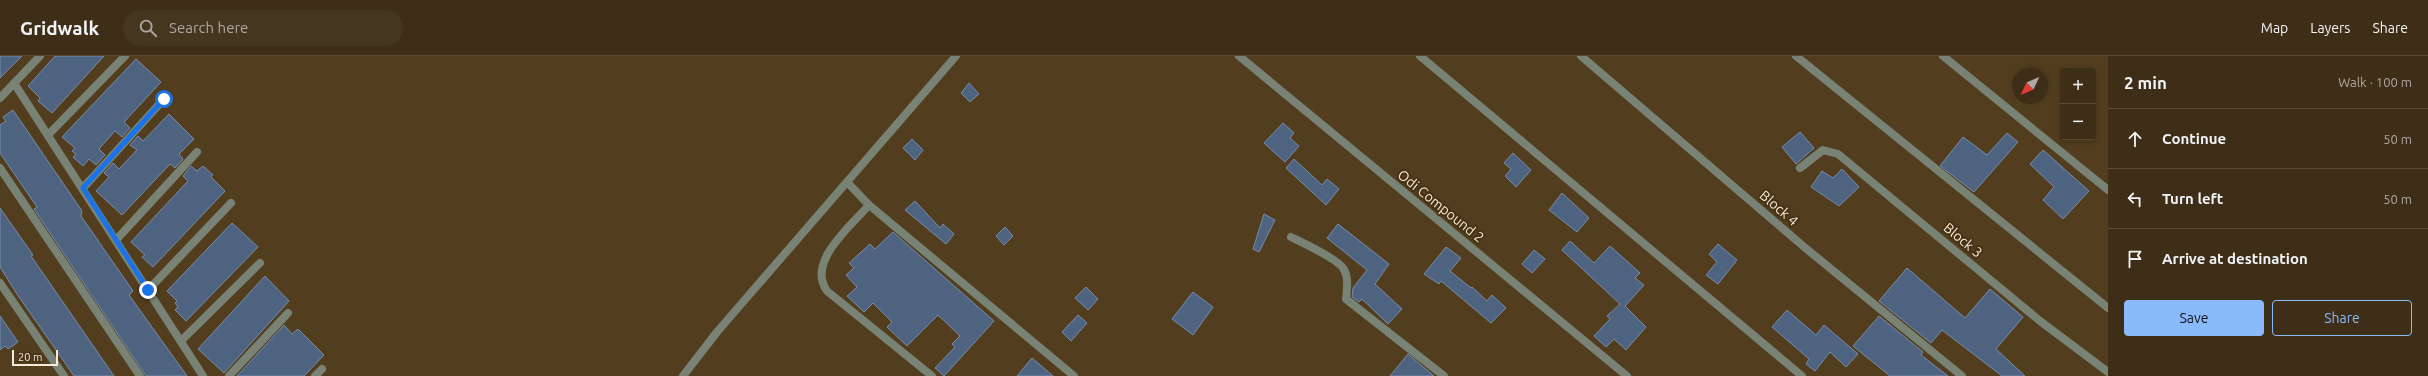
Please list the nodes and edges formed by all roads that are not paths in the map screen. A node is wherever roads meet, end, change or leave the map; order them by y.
1 (40, 56) edge
2 (125, 56) edge
3 (956, 56) edge
4 (1239, 56) edge
5 (1420, 56) edge
6 (1581, 56) edge
7 (1796, 56) edge
8 (1943, 56) edge
9 (14, 82) junction
10 (0, 98) edge
11 (164, 99) dead end
12 (48, 135) junction
13 (197, 152) dead end
14 (0, 168) edge
15 (1800, 168) dead end
16 (847, 182) junction
17 (83, 188) junction
18 (2108, 190) edge
19 (230, 203) dead end
20 (869, 205) junction
21 (1291, 237) dead end
22 (116, 240) junction
23 (260, 263) dead end
24 (0, 283) edge
25 (148, 290) junction
26 (2108, 308) edge
27 (288, 313) dead end
28 (181, 341) junction
29 (322, 369) dead end
30 (2108, 372) edge
31 (64, 376) edge
32 (140, 376) edge
33 (203, 376) edge
34 (228, 376) edge
35 (316, 376) edge
36 (684, 376) edge
37 (932, 376) edge
38 (1074, 376) edge
39 (1444, 376) edge
40 (1627, 376) edge
41 (1802, 376) edge
42 (1962, 376) edge

1 - 9 street
2 - 12 street
3 - 16 street
4 - 40 street, Odi Compound 2
5 - 41 street
6 - 42 street, Block 4
7 - 26 street
8 - 18 street
9 - 10 street
9 - 12 street
11 - 17 street
12 - 17 street
13 - 22 street
14 - 32 street
15 - 30 street, Block 3
16 - 20 street
16 - 36 street
17 - 22 street
19 - 25 street
20 - 37 street
20 - 38 street
21 - 39 street
22 - 25 street
23 - 28 street
24 - 31 street
25 - 28 street
27 - 34 street
28 - 33 street
29 - 35 street

